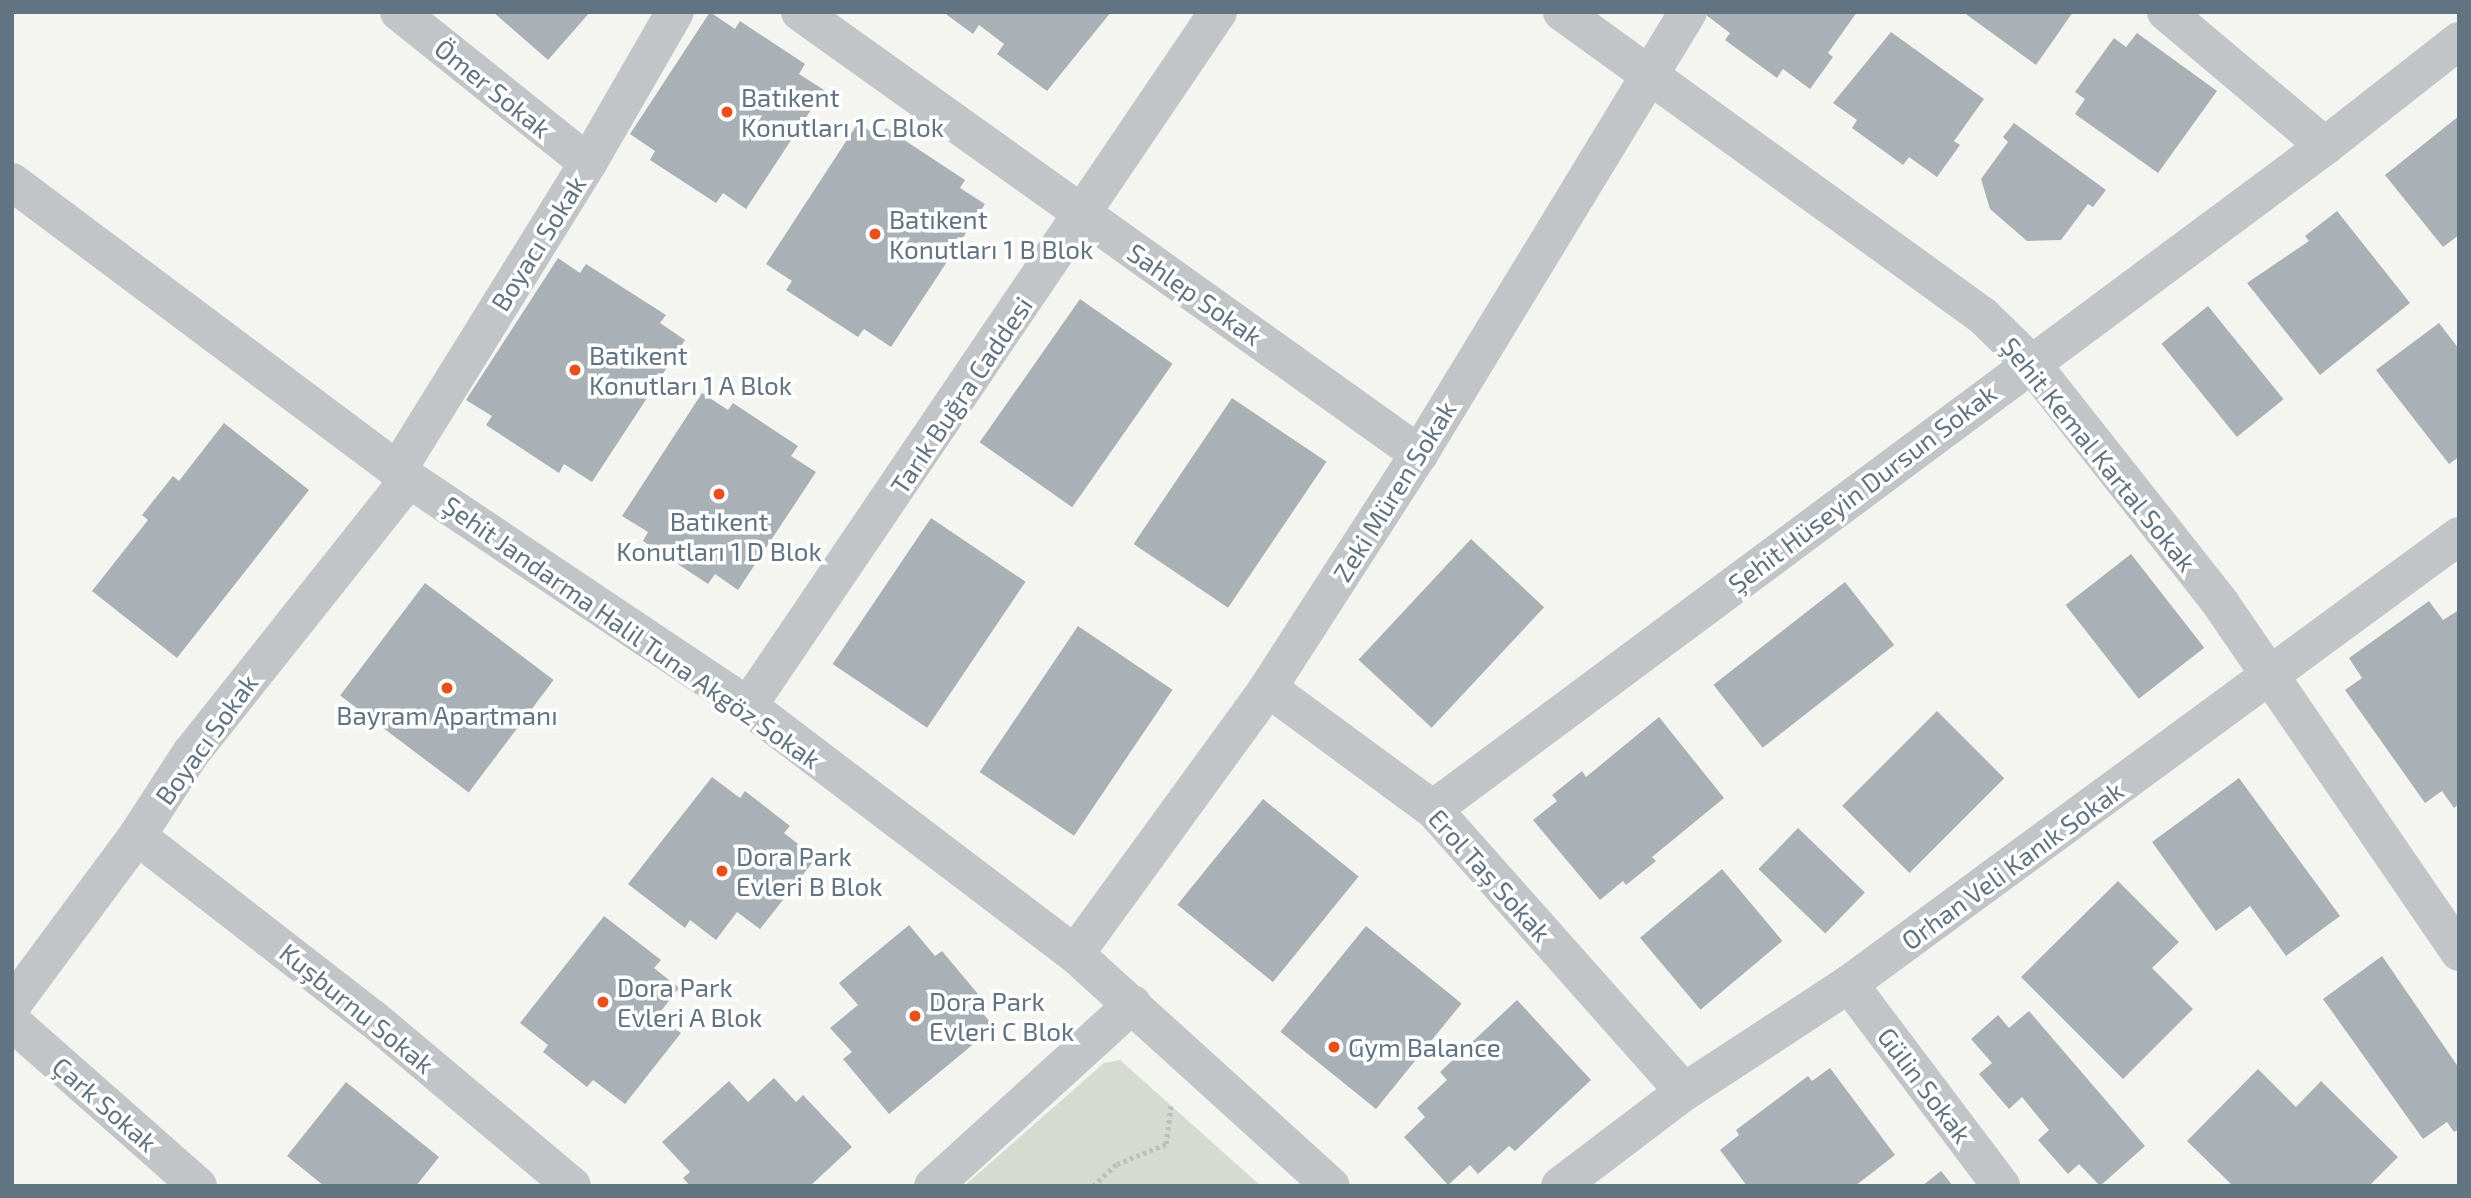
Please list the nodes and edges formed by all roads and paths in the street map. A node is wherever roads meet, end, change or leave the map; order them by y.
1 (400, 12) edge
2 (675, 12) edge
3 (800, 12) edge
4 (1218, 12) edge
5 (1562, 12) edge
6 (1688, 12) edge
7 (2166, 12) edge
8 (2459, 41) edge
9 (1649, 75) junction
10 (2325, 146) junction
11 (587, 163) junction
12 (12, 181) edge
13 (1084, 215) junction
14 (2031, 363) junction
15 (1419, 454) junction
16 (403, 475) junction
17 (2459, 536) edge
18 (2269, 677) junction
19 (1268, 688) junction
20 (748, 706) junction
21 (1433, 809) junction
22 (137, 836) junction
23 (2459, 952) edge
24 (1075, 954) junction
25 (1849, 984) junction
26 (1133, 1004) junction
27 (12, 1005) edge
28 (12, 1022) edge
29 (1684, 1092) junction
30 (1171, 1106) dead end
31 (198, 1186) edge
32 (572, 1186) edge
33 (933, 1186) edge
34 (1093, 1186) edge
35 (1331, 1186) edge
36 (1560, 1186) edge
37 (2001, 1186) edge

1 - 11 street, Ömer Sokak
2 - 11 street, Boyacı Sokak
3 - 13 street, Sahlep Sokak
4 - 13 street, Tarık Buğra Caddesi
5 - 9 street, Şehit Kemal Kartal Sokak
6 - 9 street, Zeki Müren Sokak
7 - 10 street
8 - 10 street, Şehit Hüseyin Dursun Sokak
9 - 14 street, Şehit Kemal Kartal Sokak
9 - 15 street, Zeki Müren Sokak
10 - 14 street, Şehit Hüseyin Dursun Sokak
11 - 16 street, Boyacı Sokak
12 - 16 street, Şehit Jandarma Halil Tuna Akgöz Sokak
13 - 15 street, Sahlep Sokak
13 - 20 street, Tarık Buğra Caddesi
14 - 18 street, Şehit Kemal Kartal Sokak
14 - 21 street, Şehit Hüseyin Dursun Sokak
15 - 19 street, Zeki Müren Sokak
16 - 20 street, Şehit Jandarma Halil Tuna Akgöz Sokak
16 - 22 street, Boyacı Sokak
17 - 18 street, Orhan Veli Kanık Sokak
18 - 23 street, Şehit Kemal Kartal Sokak
18 - 25 street, Orhan Veli Kanık Sokak
19 - 21 street, Erol Taş Sokak
19 - 24 street, Zeki Müren Sokak
20 - 24 street, Şehit Jandarma Halil Tuna Akgöz Sokak
21 - 29 street, Erol Taş Sokak
22 - 27 street, Boyacı Sokak
22 - 32 street, Kuşburnu Sokak
24 - 26 street, Şehit Jandarma Halil Tuna Akgöz Sokak
25 - 29 street, Orhan Veli Kanık Sokak
25 - 37 street, Gülin Sokak
26 - 33 street
26 - 35 street, Şehit Jandarma Halil Tuna Akgöz Sokak
28 - 31 street, Çark Sokak
29 - 36 street, Orhan Veli Kanık Sokak
30 - 34 path

